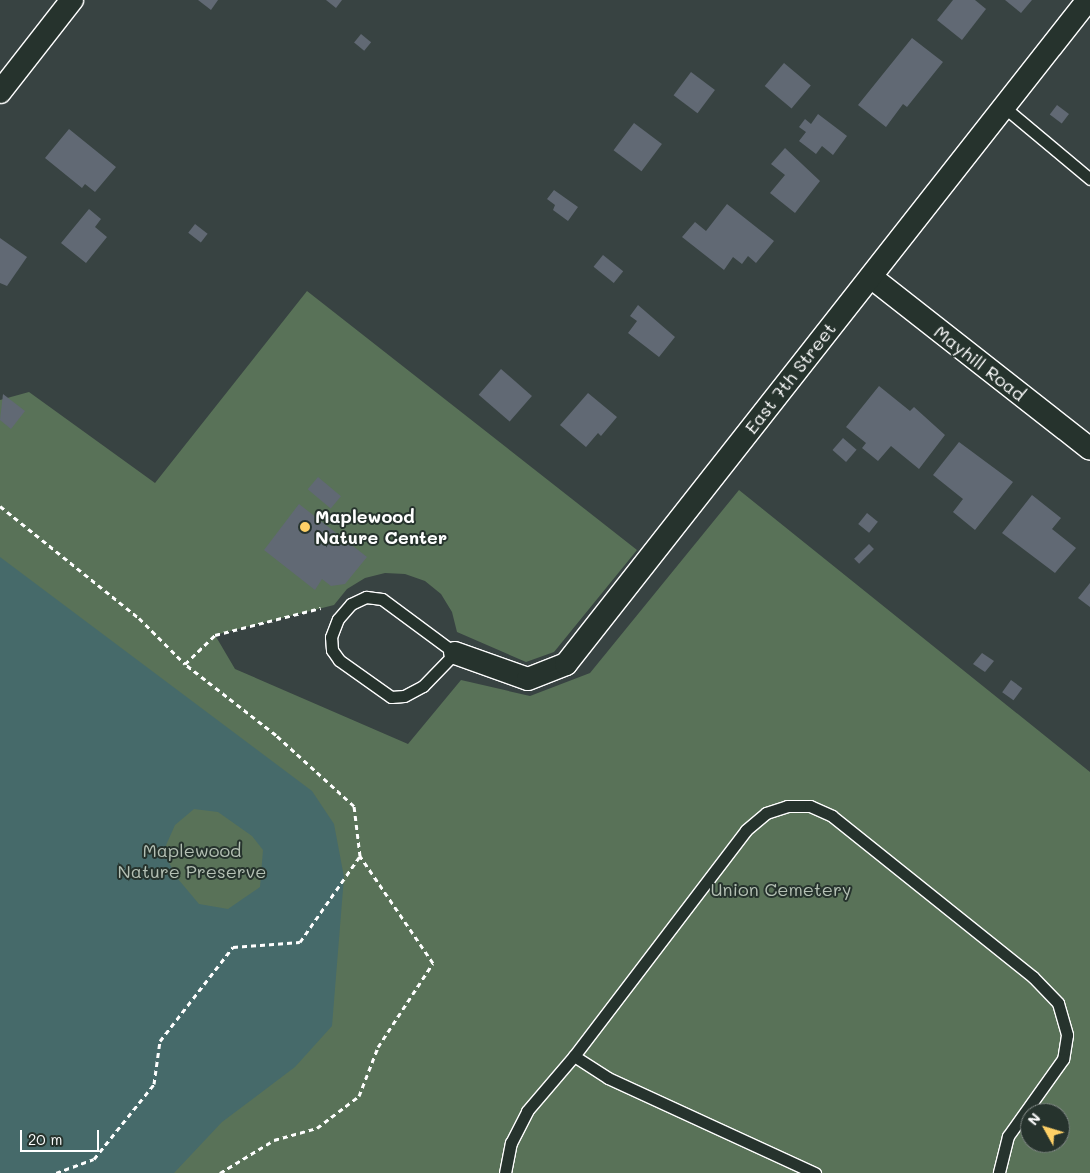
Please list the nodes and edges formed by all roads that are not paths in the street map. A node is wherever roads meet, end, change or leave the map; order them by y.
1 (72, 0) edge
2 (1088, 0) edge
3 (0, 92) edge
4 (1004, 107) junction
5 (1090, 179) edge
6 (870, 277) junction
7 (1090, 449) edge
8 (455, 652) junction
9 (574, 1056) junction
10 (505, 1173) edge
11 (815, 1173) edge
12 (999, 1173) edge

1 - 3 street
2 - 4 street, East 7th Street
4 - 5 lane
4 - 6 street, East 7th Street
6 - 7 street, Mayhill Road
6 - 8 street, East 7th Street
8 - 8 lane
9 - 10 lane
9 - 11 lane
9 - 12 lane

